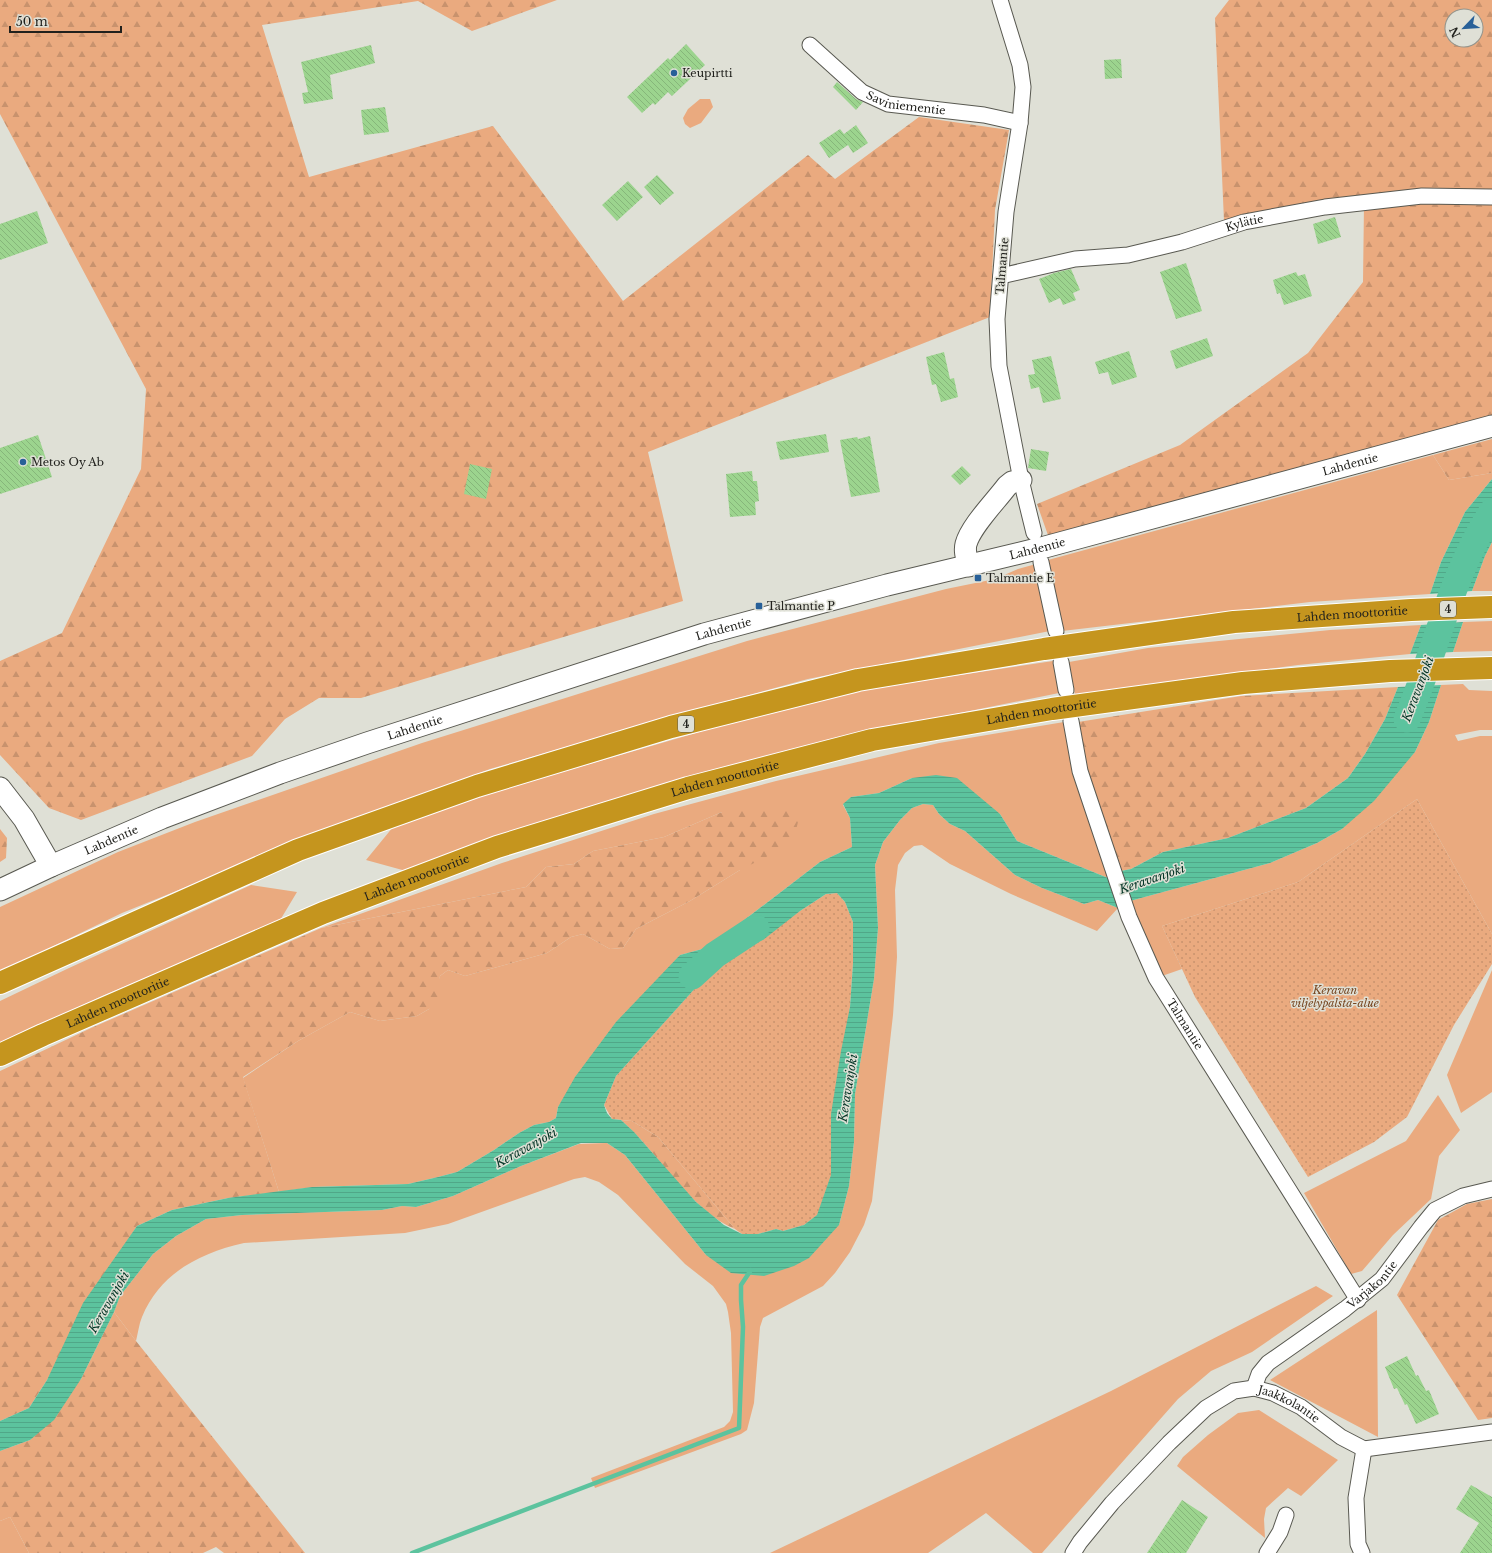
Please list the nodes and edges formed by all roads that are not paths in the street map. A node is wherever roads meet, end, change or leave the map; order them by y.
1 (1000, 0) edge
2 (810, 45) dead end
3 (1020, 123) junction
4 (1492, 197) edge
5 (1001, 276) junction
6 (1492, 426) edge
7 (1021, 480) junction
8 (1034, 533) dead end
9 (1041, 562) dead end
10 (969, 566) junction
11 (1489, 607) edge
12 (1056, 631) dead end
13 (1061, 662) dead end
14 (1492, 668) edge
15 (1066, 690) dead end
16 (1071, 721) dead end
17 (0, 788) edge
18 (51, 866) junction
19 (0, 890) edge
20 (0, 983) edge
21 (0, 1055) edge
22 (1492, 1189) edge
23 (1358, 1300) junction
24 (1254, 1388) junction
25 (1492, 1432) edge
26 (1364, 1449) junction
27 (1286, 1515) dead end
28 (1073, 1553) edge
29 (1267, 1553) edge
30 (1362, 1553) edge

1 - 3 street, Talmantie
2 - 3 street, Saviniementie
3 - 5 street, Talmantie
4 - 5 street, Kylätie
5 - 7 street, Talmantie
6 - 10 main road, Lahdentie
7 - 8 street, Talmantie
7 - 10 main road
9 - 12 street
10 - 18 main road, Lahdentie
11 - 20 highway, Lahden moottoritie / 4
13 - 15 street
14 - 21 highway, Lahden moottoritie
16 - 23 street, Talmantie
17 - 18 main road
18 - 19 main road, Lahdentie
22 - 23 street, Varjakontie
23 - 24 street, Varjakontie
24 - 26 street, Jaakkolantie
24 - 28 street, Jaakkolantie
25 - 26 street
26 - 30 street
27 - 29 street

